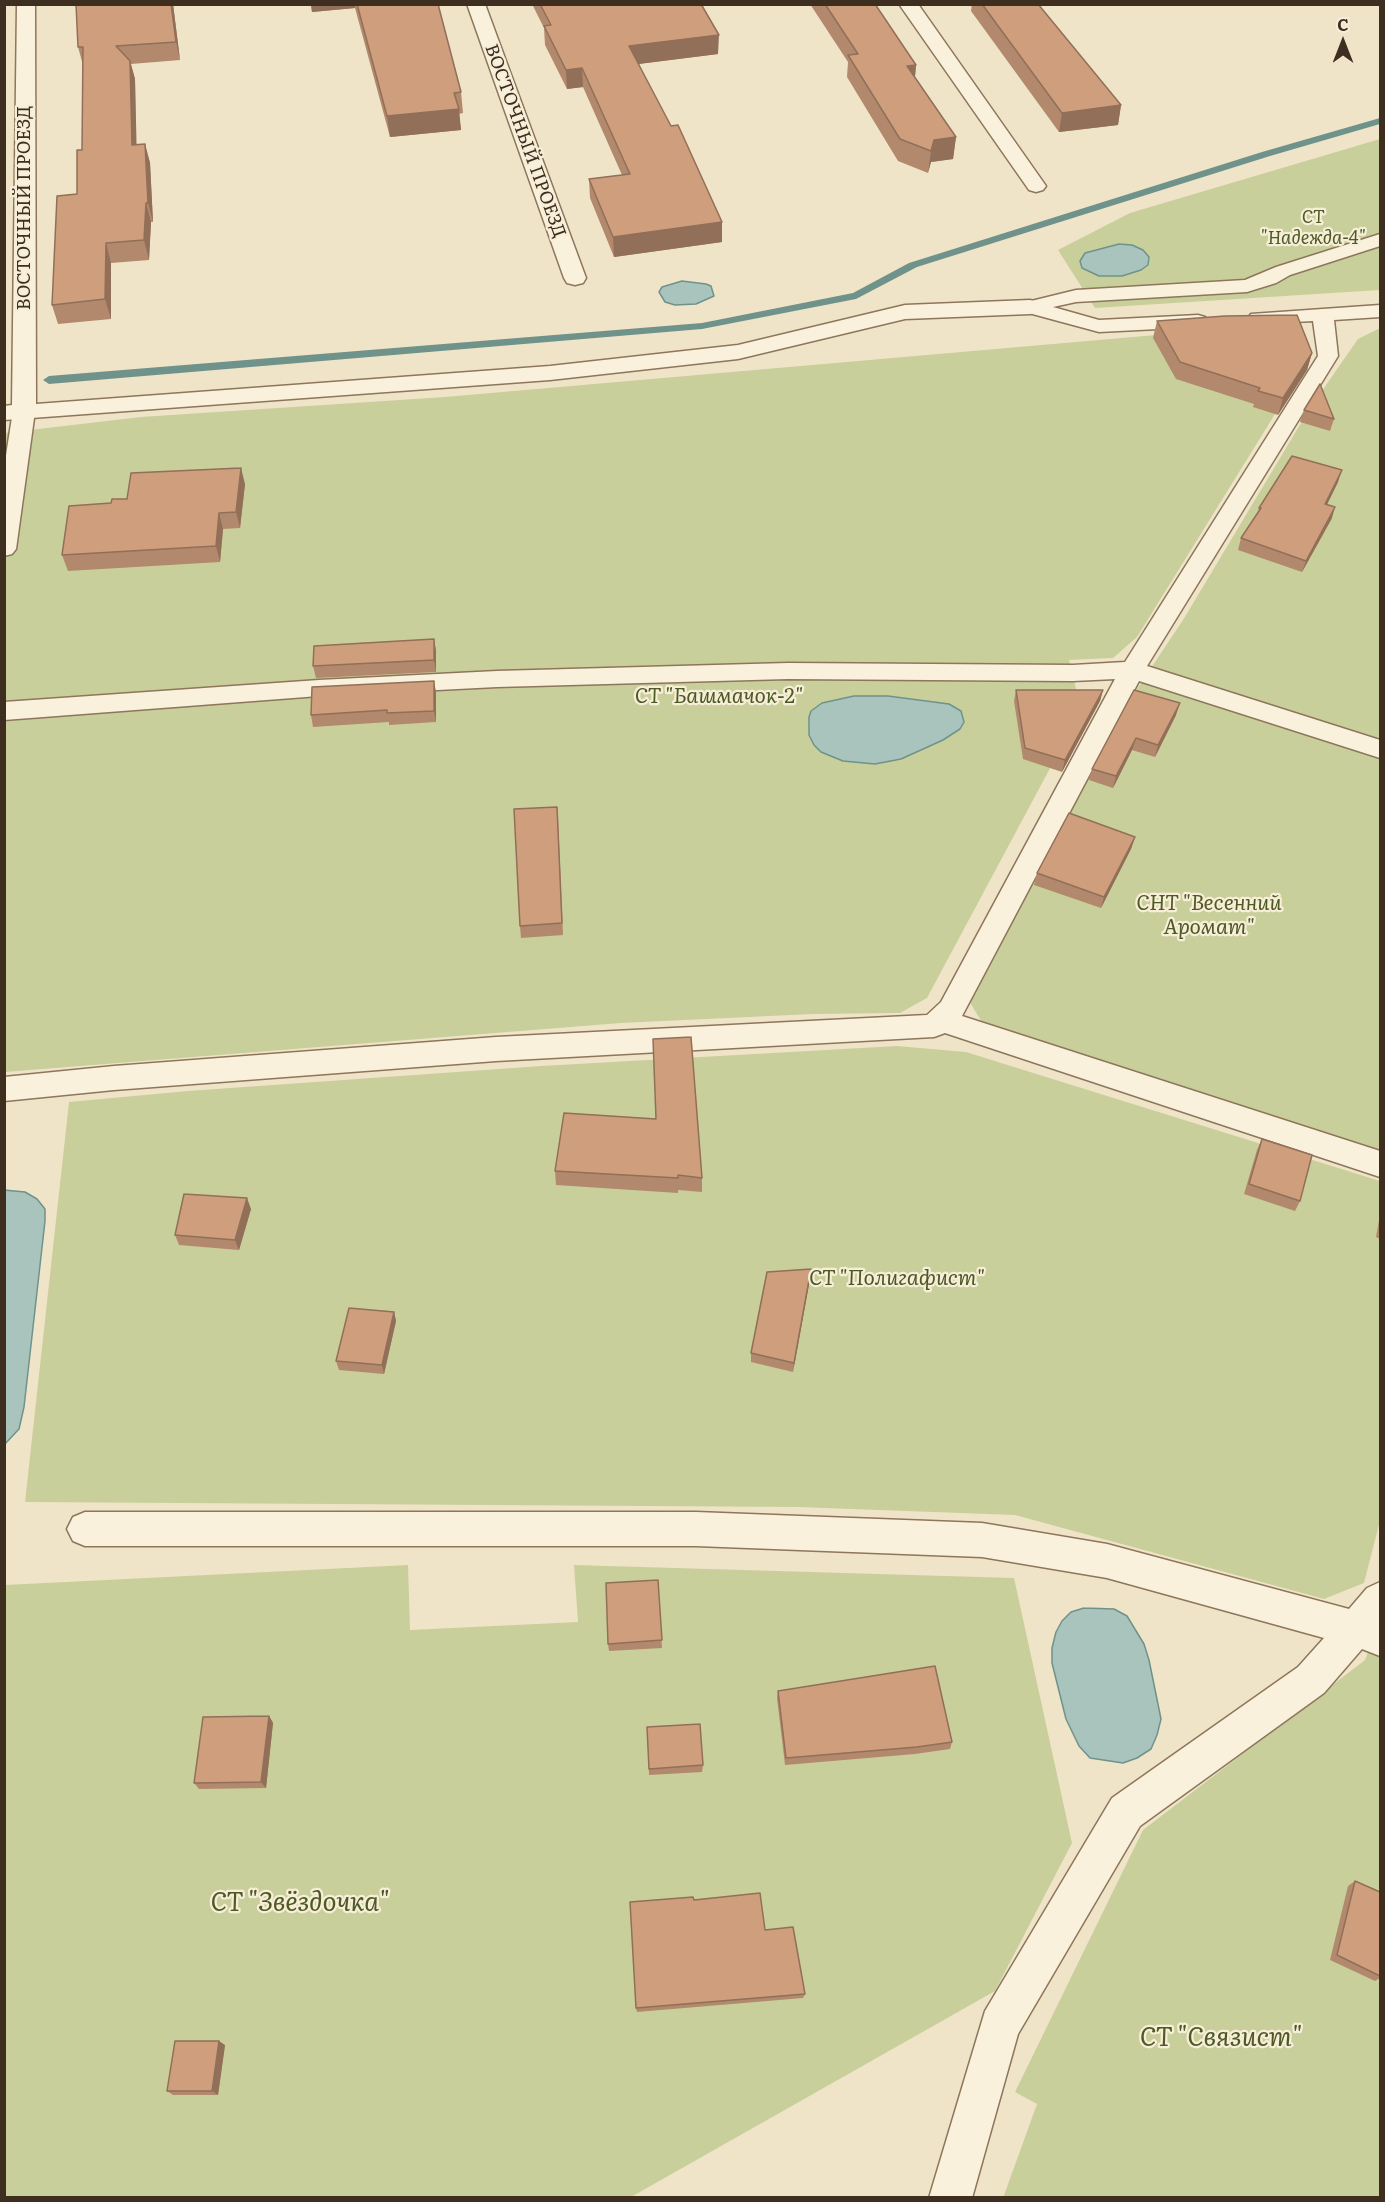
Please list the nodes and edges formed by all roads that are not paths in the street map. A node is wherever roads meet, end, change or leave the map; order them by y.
1 (26, 4) edge
2 (476, 4) edge
3 (908, 4) edge
4 (1036, 186) dead end
5 (15, 202) edge
6 (1380, 240) edge
7 (574, 278) dead end
8 (1269, 279) junction
9 (1380, 293) edge
10 (1030, 307) junction
11 (1380, 310) edge
12 (1323, 315) junction
13 (1241, 319) edge
14 (1217, 320) edge
15 (14, 412) edge
16 (4, 549) edge
17 (1132, 670) junction
18 (4, 711) edge
19 (1380, 749) edge
20 (941, 1020) junction
21 (4, 1089) edge
22 (1380, 1164) edge
23 (85, 1529) dead end
24 (1373, 1622) edge
25 (950, 2198) edge

1 - 5 street, ВОСТОЧНЫЙ ПРОЕЗД
2 - 7 street, ВОСТОЧНЫЙ ПРОЕЗД
3 - 4 street
5 - 15 street, ВОСТОЧНЫЙ ПРОЕЗД
6 - 8 lane
8 - 9 lane
8 - 10 lane
10 - 14 lane
10 - 15 street
11 - 12 lane
12 - 13 lane
12 - 17 lane
15 - 16 lane
17 - 18 lane
17 - 19 lane
17 - 20 lane
20 - 21 lane
20 - 22 lane
23 - 24 lane
24 - 25 lane

